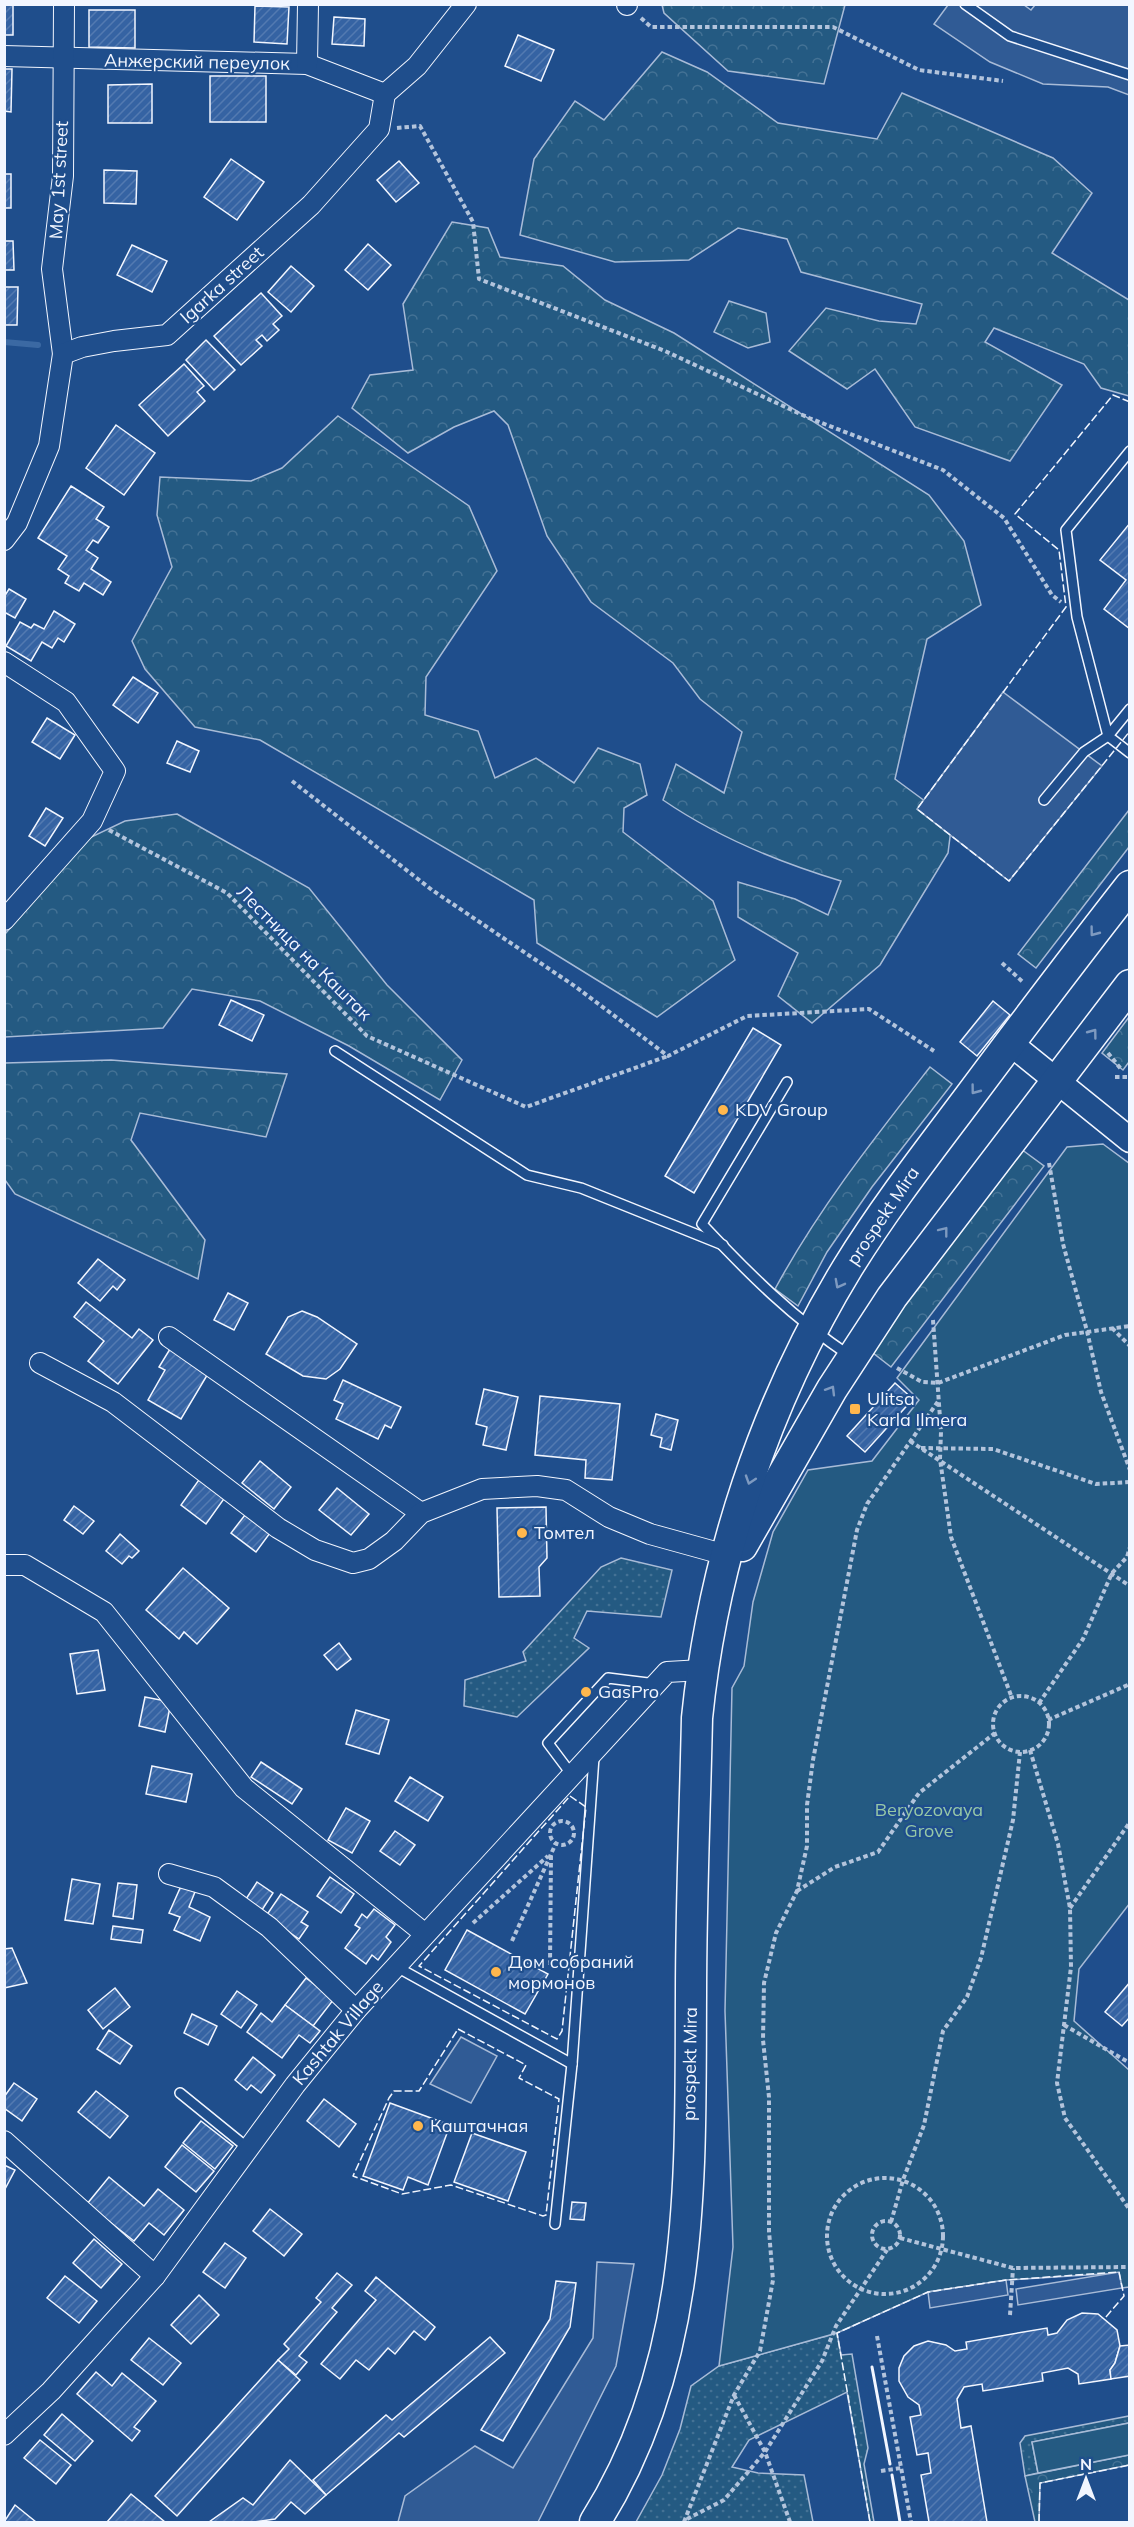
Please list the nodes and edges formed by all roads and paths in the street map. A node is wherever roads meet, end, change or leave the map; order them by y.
1 (64, 4) edge
2 (308, 4) edge
3 (466, 4) edge
4 (965, 4) edge
5 (627, 5) edge
6 (4, 56) edge
7 (63, 58) junction
8 (307, 64) junction
9 (1130, 75) edge
10 (1003, 81) dead end
11 (385, 94) junction
12 (379, 129) junction
13 (63, 354) junction
14 (1130, 451) edge
15 (4, 540) edge
16 (1077, 617) junction
17 (4, 662) edge
18 (1130, 709) edge
19 (1108, 736) junction
20 (1130, 753) edge
21 (292, 781) dead end
22 (1044, 800) dead end
23 (92, 821) junction
24 (1130, 885) edge
25 (4, 920) edge
26 (1130, 985) edge
27 (1010, 1043) junction
28 (1105, 1050) dead end
29 (335, 1051) dead end
30 (934, 1051) dead end
31 (668, 1056) junction
32 (1121, 1069) dead end
33 (1115, 1077) dead end
34 (1130, 1077) edge
35 (1058, 1080) junction
36 (787, 1082) dead end
37 (1130, 1140) edge
38 (1049, 1163) dead end
39 (723, 1245) junction
40 (933, 1320) dead end
41 (1130, 1326) edge
42 (1111, 1327) junction
43 (813, 1331) junction
44 (1087, 1331) junction
45 (169, 1337) dead end
46 (1130, 1346) edge
47 (852, 1358) junction
48 (40, 1363) dead end
49 (897, 1368) dead end
50 (938, 1383) junction
51 (939, 1400) junction
52 (910, 1441) junction
53 (921, 1448) junction
54 (940, 1449) junction
55 (940, 1459) junction
56 (1130, 1470) edge
57 (1130, 1482) edge
58 (421, 1513) junction
59 (1130, 1547) edge
60 (726, 1555) junction
61 (1129, 1557) edge
62 (4, 1565) edge
63 (1113, 1572) junction
64 (1130, 1586) edge
65 (717, 1590) junction
66 (702, 1670) junction
67 (656, 1684) junction
68 (1130, 1684) edge
69 (1012, 1698) junction
70 (1039, 1703) junction
71 (1048, 1720) junction
72 (995, 1732) junction
73 (1030, 1750) junction
74 (594, 1751) junction
75 (1020, 1752) junction
76 (572, 1775) junction
77 (1130, 1822) edge
78 (556, 1843) junction
79 (551, 1854) junction
80 (169, 1874) dead end
81 (797, 1891) junction
82 (1070, 1908) junction
83 (473, 1923) dead end
84 (424, 1933) junction
85 (512, 1941) dead end
86 (550, 1965) dead end
87 (395, 1966) junction
88 (356, 2010) junction
89 (1064, 2025) junction
90 (1130, 2063) edge
91 (572, 2064) junction
92 (180, 2093) dead end
93 (4, 2141) edge
94 (249, 2149) junction
95 (903, 2181) junction
96 (1130, 2210) edge
97 (891, 2222) junction
98 (555, 2224) dead end
99 (900, 2238) junction
100 (942, 2248) junction
101 (887, 2250) junction
102 (1130, 2267) edge
103 (1013, 2268) junction
104 (155, 2276) junction
105 (860, 2287) junction
106 (1010, 2315) dead end
107 (877, 2336) dead end
108 (734, 2395) junction
109 (4, 2434) edge
110 (765, 2452) junction
111 (901, 2468) junction
112 (880, 2471) dead end
113 (685, 2521) edge
114 (595, 2523) edge
115 (790, 2523) edge
116 (910, 2523) edge

1 - 7 street, May 1st street
2 - 8 street
3 - 11 street
4 - 9 lane
5 - 10 path
6 - 7 street, Анжерский переулок
7 - 8 street, Анжерский переулок
7 - 13 street, May 1st street
8 - 11 street, Анжерский переулок
11 - 12 street
12 - 13 street, Igarka street
12 - 16 path
13 - 15 street
14 - 16 lane
16 - 19 lane
17 - 23 street
18 - 19 lane
19 - 20 lane
19 - 22 lane
21 - 31 path
23 - 25 street
23 - 31 path, Лестница на Каштак
24 -> 27 main road, prospekt Mira
35 -> 26 main road, prospekt Mira
27 - 35 street
27 -> 43 main road, prospekt Mira
28 - 32 path
29 - 39 lane
30 - 31 path, Лестница на Каштак
33 - 34 path
35 - 37 street
47 -> 35 main road, prospekt Mira
36 - 39 lane
38 - 44 path
39 - 43 lane
40 - 50 path
41 - 42 path
42 - 44 path
42 - 46 path
43 - 47 lane
43 -> 60 main road, prospekt Mira
44 - 50 path
44 - 56 path
45 - 58 street
65 -> 47 main road, prospekt Mira
48 - 58 street
49 - 50 path
50 - 51 path
51 - 52 path
51 - 54 path
52 - 53 path
52 - 81 path
53 - 54 path
53 - 55 path
54 - 55 path
54 - 57 path
55 - 63 path
55 - 69 path
58 - 60 street
59 - 61 path
60 - 65 main road, prospekt Mira
61 - 63 path
62 - 84 street
63 - 64 path
63 - 70 path
65 - 66 main road, prospekt Mira
66 - 67 street, Kashtak Village
66 - 114 main road, prospekt Mira
67 - 74 street, Kashtak Village
67 - 76 lane
68 - 71 path
69 - 70 path
69 - 72 path
70 - 71 path
71 - 73 path
72 - 75 path
72 - 81 path
73 - 75 path
73 - 82 path
74 - 76 street, Kashtak Village
74 - 91 lane
75 - 95 path
76 - 84 street, Kashtak Village
77 - 82 path
78 - 78 path
78 - 79 path
79 - 83 path
79 - 85 path
79 - 86 path
80 - 88 street
81 - 108 path
82 - 89 path
84 - 87 street, Kashtak Village
87 - 88 street, Kashtak Village
87 - 91 lane
88 - 94 street, Kashtak Village
89 - 90 path
89 - 96 path
91 - 98 lane
92 - 94 lane
93 - 104 street
94 - 104 street, Kashtak Village
95 - 97 path
95 - 100 path
95 - 105 path
97 - 99 path
97 - 101 path
99 - 100 path
99 - 101 path
100 - 103 path
100 - 105 path
101 - 105 path
102 - 103 path
103 - 106 path
104 - 109 street, Kashtak Village
105 - 110 path
107 - 111 path
108 - 110 path
108 - 113 path
110 - 113 path
110 - 115 path
111 - 112 path
111 - 116 path

